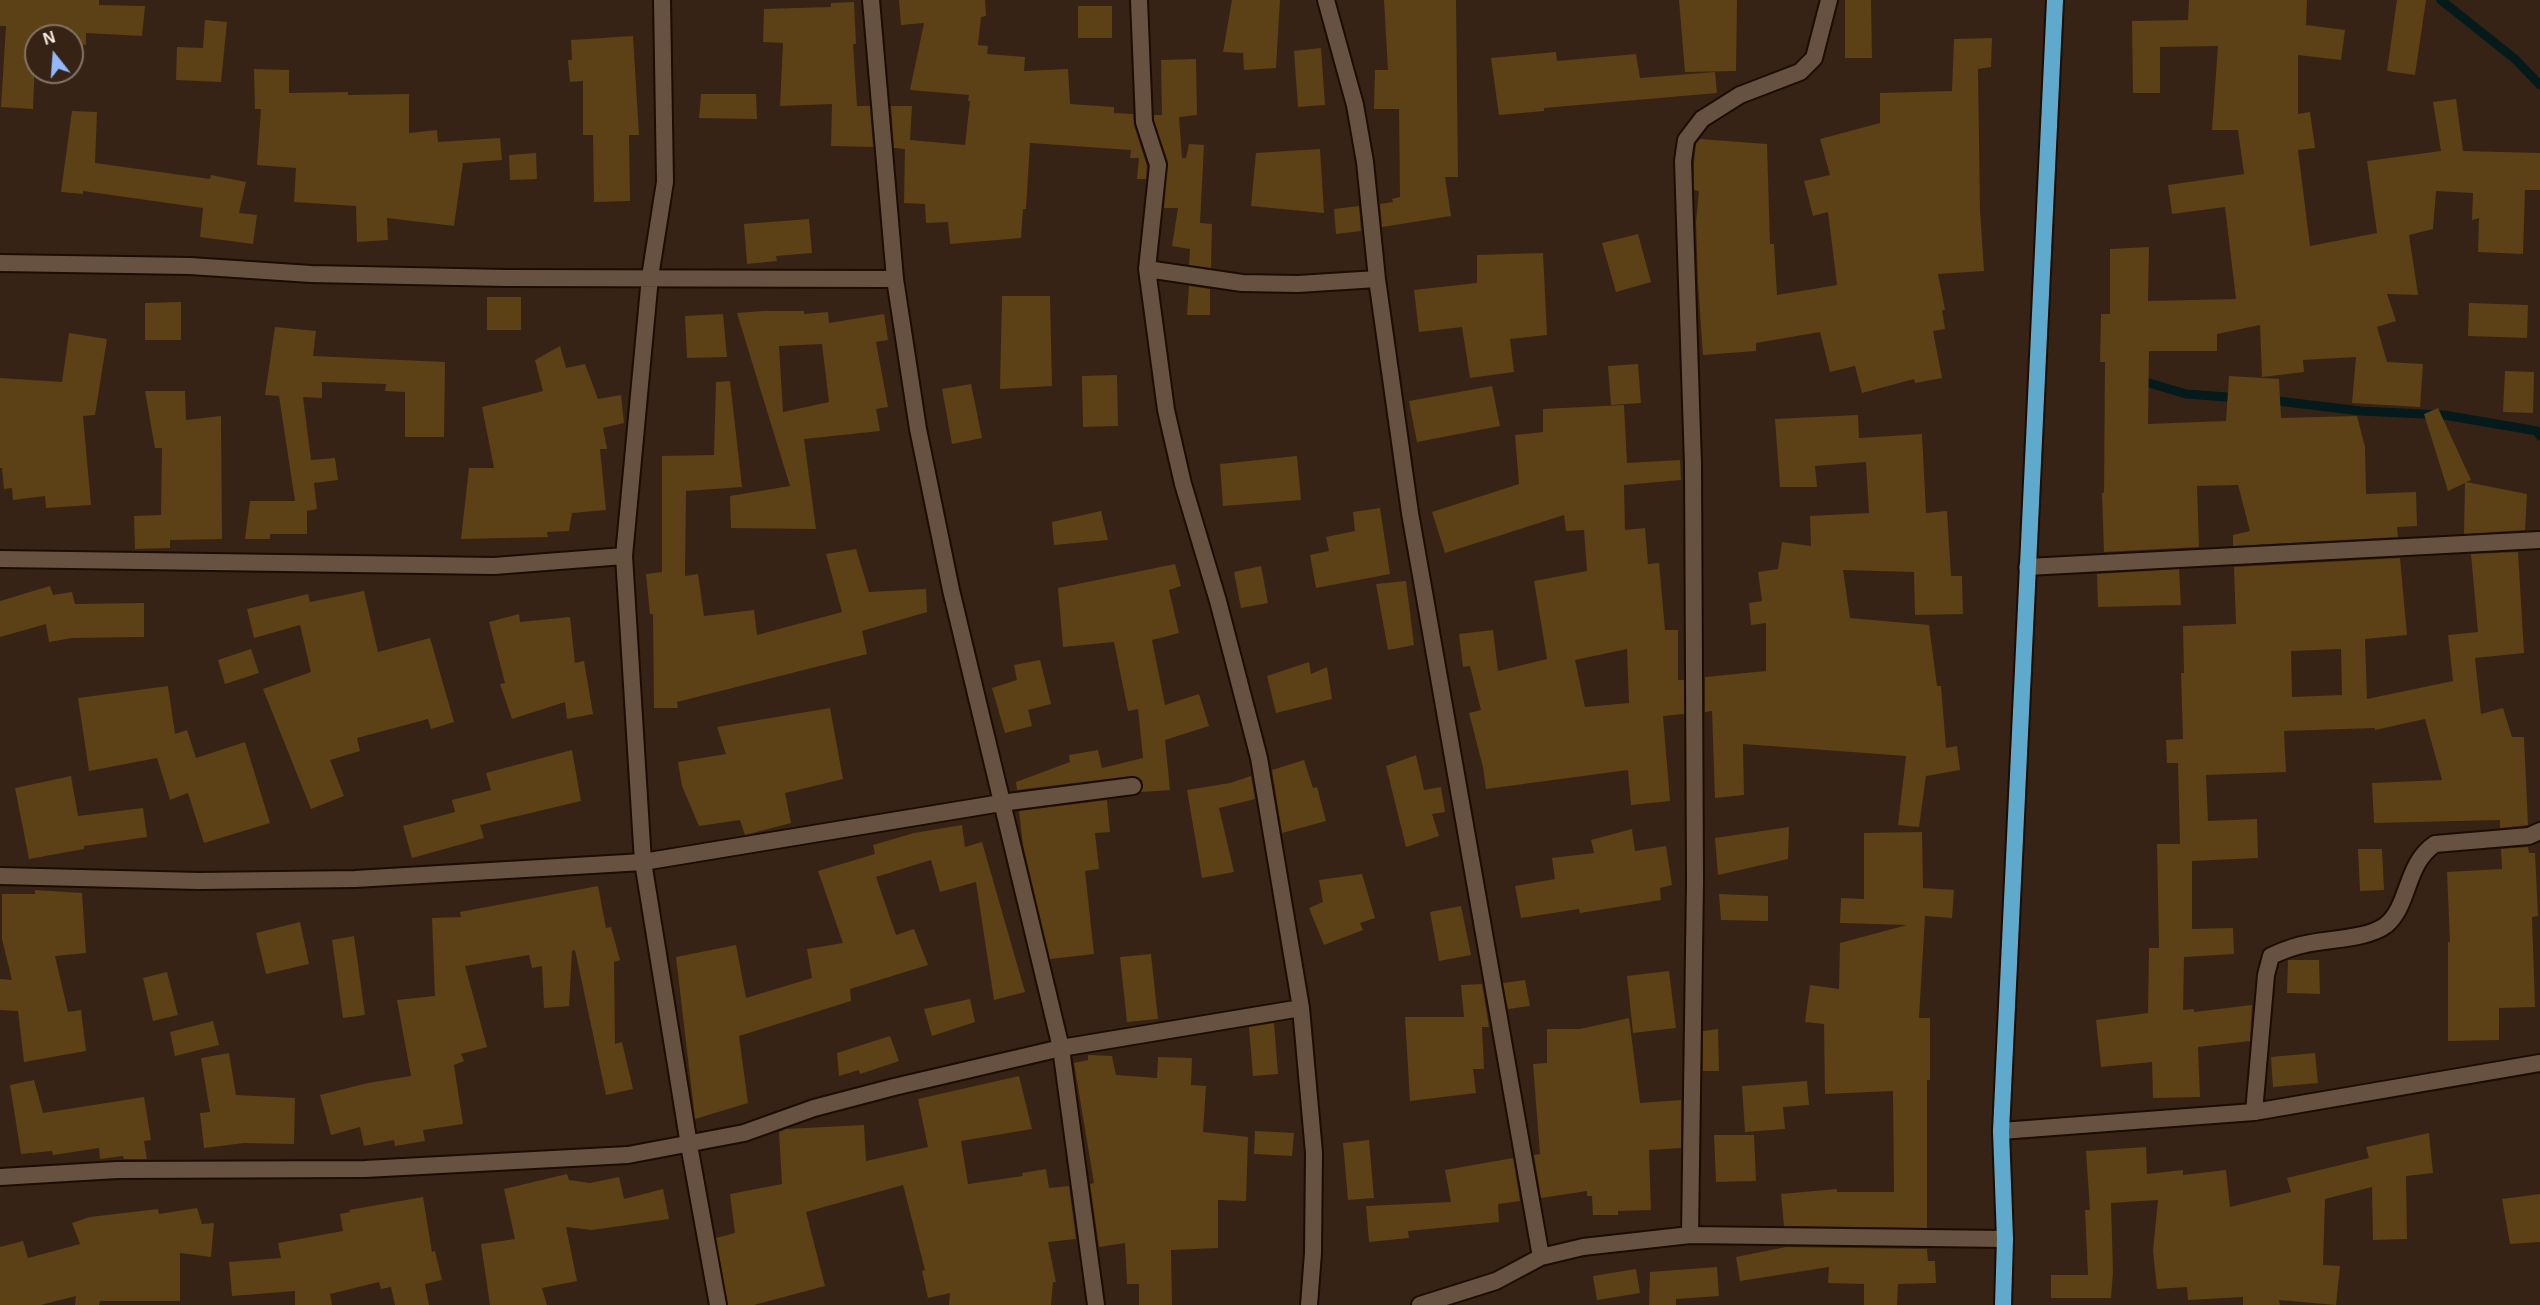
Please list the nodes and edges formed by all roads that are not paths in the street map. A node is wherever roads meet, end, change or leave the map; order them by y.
1 (662, 0) edge
2 (871, 0) edge
3 (1139, 0) edge
4 (1326, 0) edge
5 (1830, 0) edge
6 (2055, 0) edge
7 (0, 262) edge
8 (1147, 268) junction
9 (650, 277) junction
10 (895, 279) junction
11 (1377, 279) junction
12 (2540, 540) edge
13 (624, 556) junction
14 (0, 559) edge
15 (2027, 567) junction
16 (1133, 786) dead end
17 (1001, 802) junction
18 (2540, 831) edge
19 (642, 862) junction
20 (0, 876) edge
21 (1301, 1008) junction
22 (1061, 1048) junction
23 (2540, 1063) edge
24 (2254, 1112) junction
25 (2001, 1131) junction
26 (688, 1145) junction
27 (0, 1177) edge
28 (1690, 1235) junction
29 (2005, 1239) junction
30 (1541, 1257) junction
31 (718, 1305) edge
32 (1096, 1305) edge
33 (1309, 1305) edge
34 (1420, 1305) edge
35 (2003, 1305) edge

1 - 9 street
2 - 10 street
3 - 8 street
4 - 11 street
5 - 28 street
6 - 15 highway
7 - 9 street
8 - 11 street
8 - 21 street
9 - 10 street
9 - 13 street
10 - 17 street
11 - 30 street
12 - 15 street
13 - 14 street
13 - 19 street
15 - 25 highway
16 - 17 street
17 - 19 street
17 - 22 street
18 - 24 street
19 - 20 street
19 - 26 street
21 - 22 street
21 - 33 street
22 - 26 street
22 - 32 street
23 - 24 street
24 - 25 street
25 - 29 highway
26 - 27 street
26 - 31 street
28 - 29 street
28 - 30 street
29 - 35 highway
30 - 34 street

